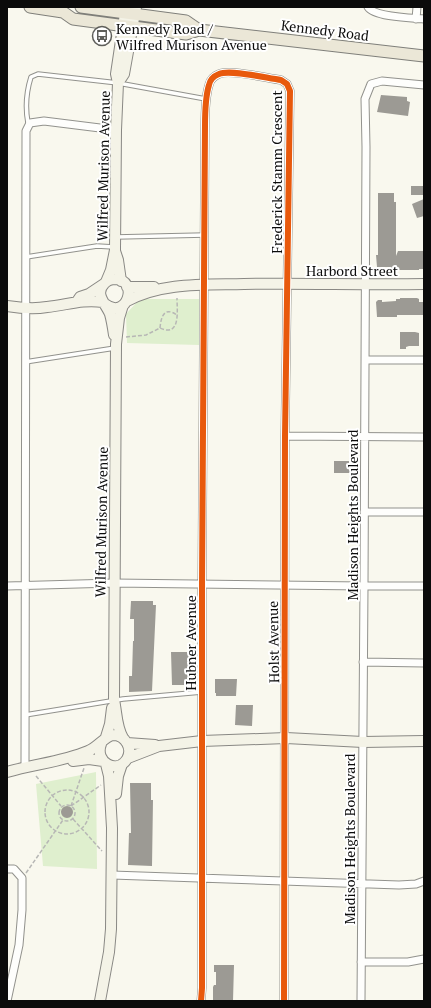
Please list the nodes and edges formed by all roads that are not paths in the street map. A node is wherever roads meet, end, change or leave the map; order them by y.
1 (30, 7) edge
2 (81, 7) edge
3 (368, 7) edge
4 (417, 7) edge
5 (67, 9) edge
6 (131, 10) edge
7 (416, 19) junction
8 (424, 20) edge
9 (128, 26) junction
10 (199, 30) junction
11 (424, 56) edge
12 (118, 83) junction
13 (424, 86) edge
14 (206, 99) junction
15 (29, 126) junction
16 (116, 130) junction
17 (205, 235) junction
18 (115, 245) junction
19 (26, 257) junction
20 (105, 283) junction
21 (124, 284) junction
22 (288, 284) junction
23 (365, 284) junction
24 (424, 284) edge
25 (204, 285) junction
26 (160, 289) junction
27 (76, 301) junction
28 (104, 303) junction
29 (125, 303) junction
30 (7, 306) edge
31 (26, 307) junction
32 (116, 346) junction
33 (365, 360) junction
34 (424, 360) edge
35 (26, 362) junction
36 (285, 436) junction
37 (365, 437) junction
38 (424, 437) edge
39 (364, 512) junction
40 (424, 512) edge
41 (114, 583) junction
42 (202, 584) junction
43 (284, 585) junction
44 (7, 586) edge
45 (24, 586) junction
46 (364, 586) junction
47 (424, 586) edge
48 (364, 662) junction
49 (424, 662) edge
50 (202, 692) junction
51 (114, 700) junction
52 (25, 714) junction
53 (286, 738) junction
54 (125, 740) junction
55 (104, 741) junction
56 (202, 741) junction
57 (424, 741) edge
58 (363, 742) junction
59 (159, 746) junction
60 (57, 761) junction
61 (125, 761) junction
62 (104, 762) junction
63 (25, 767) junction
64 (7, 772) edge
65 (112, 828) junction
66 (7, 869) edge
67 (112, 875) junction
68 (202, 878) junction
69 (285, 881) junction
70 (424, 881) edge
71 (362, 884) junction
72 (424, 959) edge
73 (361, 962) junction
74 (7, 1001) edge
75 (100, 1001) edge
76 (201, 1001) edge
77 (284, 1001) edge
78 (360, 1001) edge

1 - 5 main road, Kennedy Road
2 - 6 main road, Kennedy Road
3 - 7 street
4 - 7 street
5 - 9 main road, Kennedy Road
6 - 9 street, Wilfred Murison Avenue
6 - 10 main road, Kennedy Road
7 - 8 street
9 - 10 main road, Kennedy Road
9 - 12 street, Wilfred Murison Avenue
10 - 11 main road, Kennedy Road
12 - 14 lane
12 - 15 lane
12 - 16 street, Wilfred Murison Avenue
13 - 23 street, Madison Heights Boulevard
14 - 17 street, Frederick Stamm Crescent
14 - 22 street, Frederick Stamm Crescent
15 - 16 street
15 - 19 street
16 - 18 street, Wilfred Murison Avenue
17 - 18 lane
17 - 25 street, Frederick Stamm Crescent
18 - 19 lane
18 - 20 street, Wilfred Murison Avenue
18 - 21 street, Wilfred Murison Avenue
19 - 31 street
20 - 21 street
20 - 27 street
20 - 28 street
21 - 26 street, Harbord Street
21 - 29 street
22 - 23 street, Harbord Street
22 - 25 street, Harbord Street
22 - 36 street, Holst Avenue
23 - 24 street, Harbord Street
23 - 33 street, Madison Heights Boulevard
25 - 26 street, Harbord Street
25 - 42 street, Hubner Avenue
26 - 29 street, Harbord Street
27 - 28 street
27 - 31 street
28 - 29 street
28 - 32 street, Wilfred Murison Avenue
29 - 32 street, Wilfred Murison Avenue
30 - 31 street
31 - 35 street
32 - 35 lane
32 - 41 street, Wilfred Murison Avenue
33 - 34 street
33 - 37 street, Madison Heights Boulevard
35 - 45 street
36 - 37 street
36 - 43 street, Holst Avenue
37 - 38 street
37 - 39 street, Madison Heights Boulevard
39 - 40 street
39 - 46 street, Madison Heights Boulevard
41 - 42 street
41 - 45 street
41 - 51 street, Wilfred Murison Avenue
42 - 43 street
42 - 50 street, Hubner Avenue
43 - 46 street
43 - 53 street, Holst Avenue
44 - 45 street
45 - 52 street
46 - 47 street
46 - 48 street, Madison Heights Boulevard
48 - 49 street
48 - 58 street, Madison Heights Boulevard
50 - 51 lane
50 - 56 street, Hubner Avenue
51 - 52 lane
51 - 54 street, Wilfred Murison Avenue
51 - 55 street, Wilfred Murison Avenue
52 - 63 street
53 - 56 street
53 - 58 street
53 - 69 street, Holst Avenue
54 - 55 street
54 - 59 street
54 - 61 street
55 - 60 street
55 - 62 street
56 - 59 street
56 - 68 street, Hubner Avenue
57 - 58 street
58 - 71 street, Madison Heights Boulevard
59 - 61 street
60 - 62 street
60 - 63 street
61 - 62 street
61 - 65 street
62 - 65 street
63 - 64 street
65 - 67 street
66 - 74 street
67 - 68 street
67 - 75 street
68 - 69 street
68 - 76 street, Hubner Avenue
69 - 71 street
69 - 77 street, Holst Avenue
70 - 71 street
71 - 73 street, Madison Heights Boulevard
72 - 73 street
73 - 78 street, Madison Heights Boulevard

